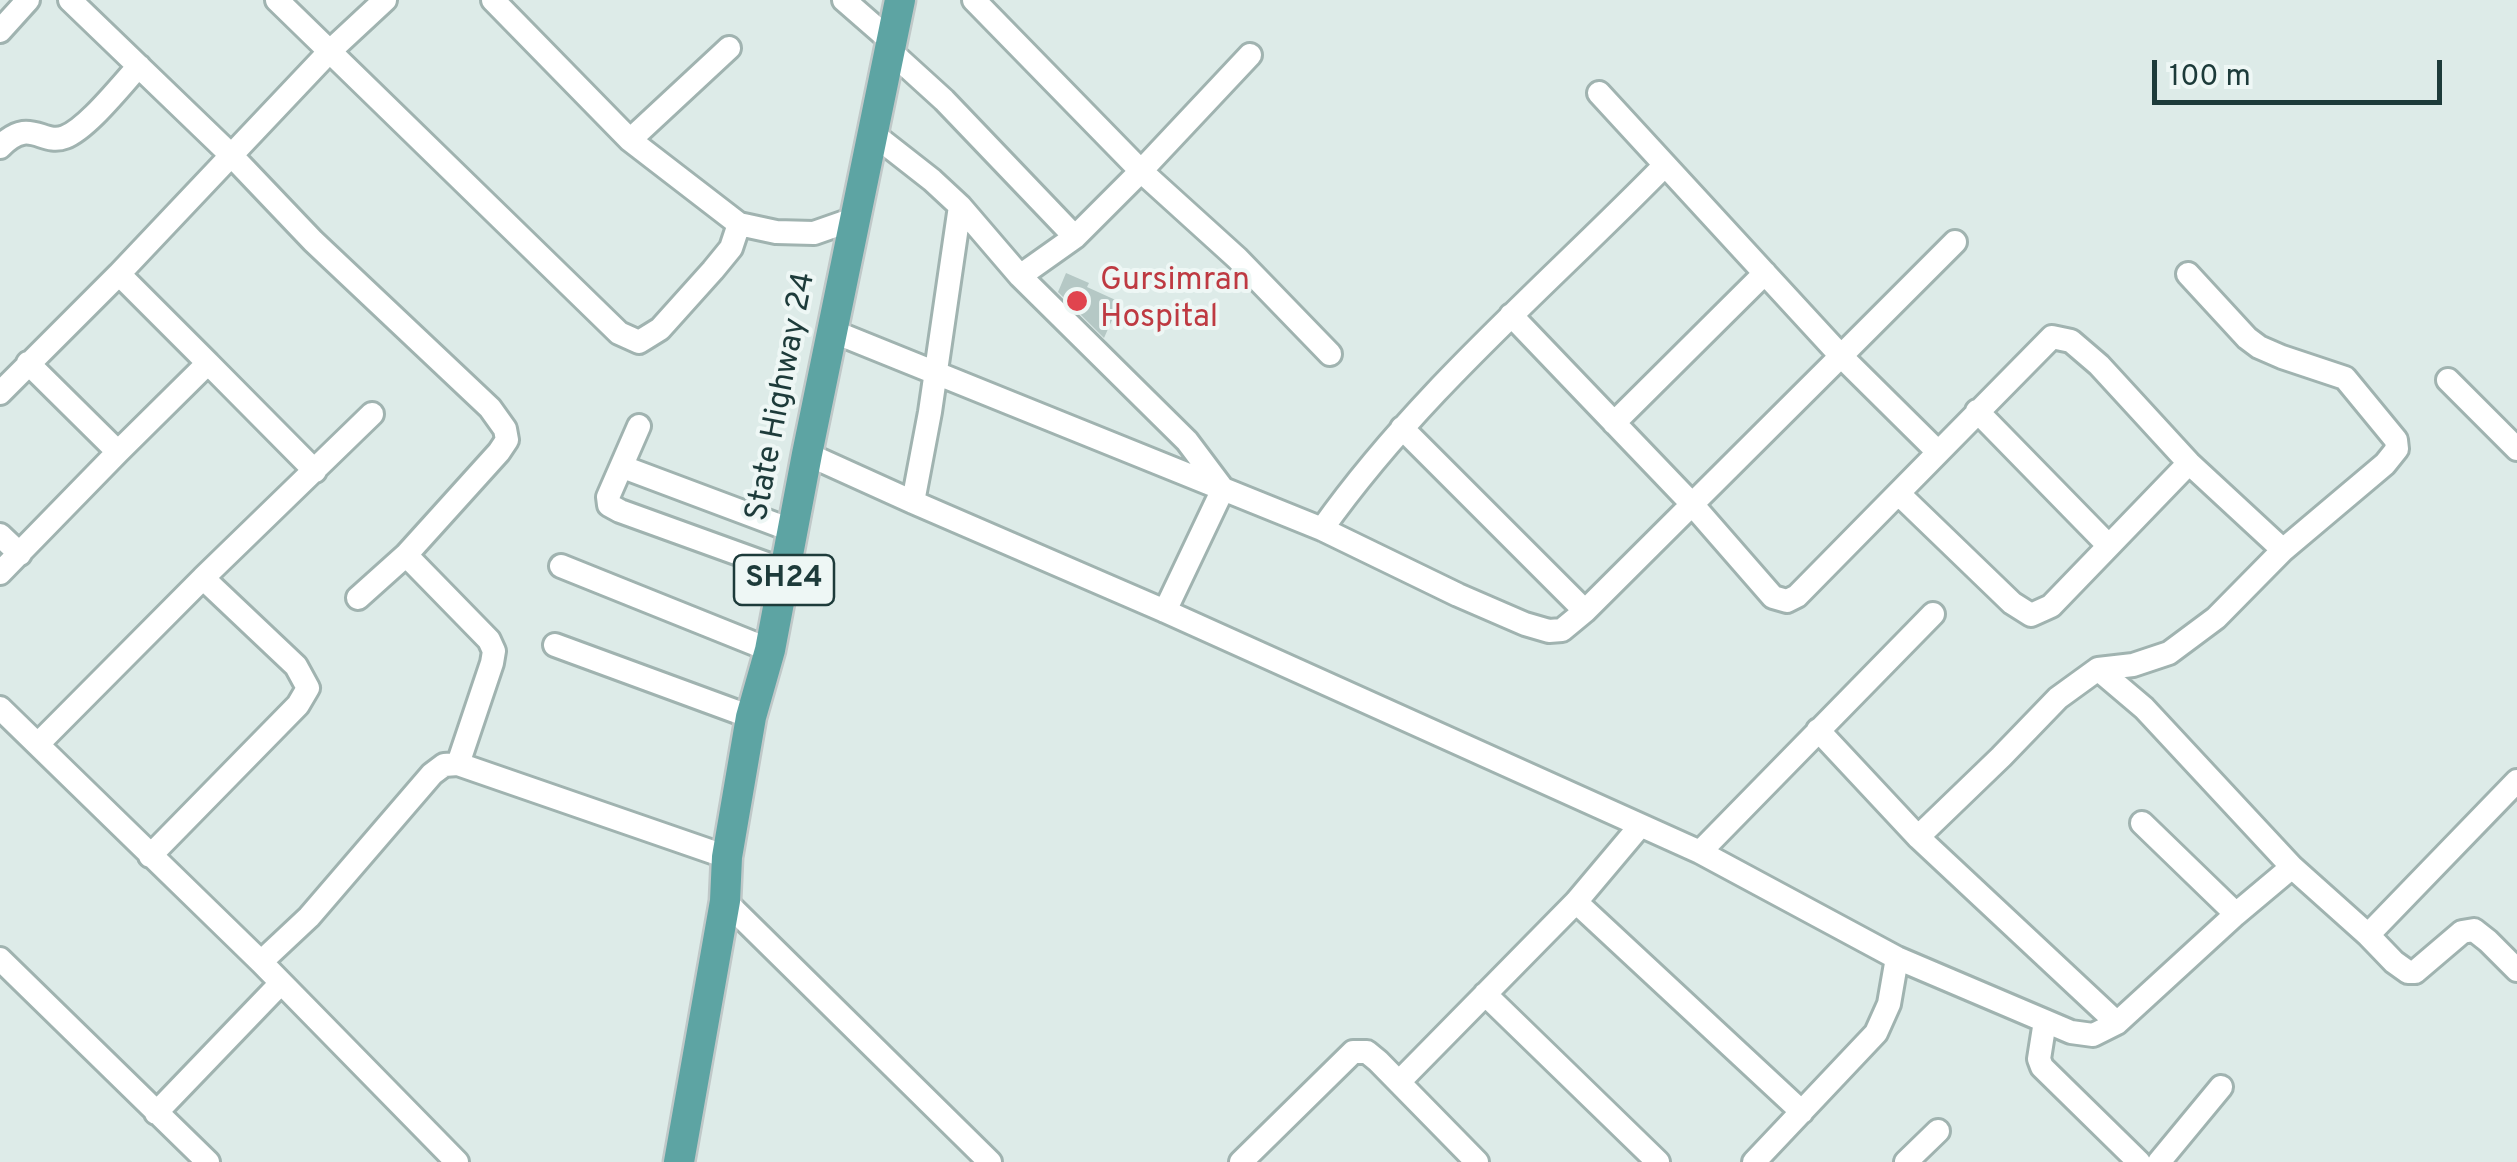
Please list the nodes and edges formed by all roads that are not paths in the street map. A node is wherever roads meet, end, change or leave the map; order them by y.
1 (28, 0) edge
2 (70, 0) edge
3 (277, 0) edge
4 (385, 0) edge
5 (493, 0) edge
6 (844, 0) edge
7 (900, 0) edge
8 (974, 0) edge
9 (0, 31) edge
10 (890, 46) junction
11 (729, 48) dead end
12 (329, 52) junction
13 (1250, 55) dead end
14 (139, 66) junction
15 (1599, 93) dead end
16 (872, 133) junction
17 (630, 140) junction
18 (0, 147) edge
19 (232, 156) junction
20 (1665, 164) junction
21 (1141, 171) junction
22 (960, 206) junction
23 (854, 219) junction
24 (738, 224) junction
25 (1075, 236) junction
26 (1956, 242) dead end
27 (1765, 273) junction
28 (119, 274) junction
29 (2188, 274) dead end
30 (1020, 276) junction
31 (1511, 316) junction
32 (832, 331) junction
33 (1330, 354) dead end
34 (1841, 356) junction
35 (208, 363) junction
36 (28, 364) junction
37 (935, 372) junction
38 (2448, 380) dead end
39 (0, 393) edge
40 (1976, 411) junction
41 (372, 414) dead end
42 (1614, 424) junction
43 (639, 426) dead end
44 (1402, 428) junction
45 (2517, 449) edge
46 (118, 452) junction
47 (1938, 452) junction
48 (806, 454) junction
49 (2189, 464) junction
50 (623, 468) junction
51 (314, 471) junction
52 (1223, 488) junction
53 (1900, 494) junction
54 (913, 502) junction
55 (1691, 503) junction
56 (1322, 528) junction
57 (791, 530) junction
58 (0, 535) edge
59 (2109, 546) junction
60 (2283, 550) junction
61 (20, 554) junction
62 (406, 555) junction
63 (561, 566) dead end
64 (786, 571) junction
65 (0, 573) edge
66 (203, 578) junction
67 (358, 598) dead end
68 (1165, 610) junction
69 (1585, 611) junction
70 (1933, 614) dead end
71 (555, 645) dead end
72 (770, 650) junction
73 (2098, 669) junction
74 (0, 708) edge
75 (750, 717) junction
76 (1818, 730) junction
77 (38, 744) junction
78 (458, 764) junction
79 (2517, 781) edge
80 (2142, 823) dead end
81 (1640, 826) junction
82 (1918, 837) junction
83 (1700, 852) junction
84 (150, 856) junction
85 (727, 857) junction
86 (2292, 866) junction
87 (724, 901) junction
88 (1576, 902) junction
89 (2236, 914) junction
90 (2368, 935) junction
91 (1897, 958) junction
92 (0, 959) edge
93 (260, 962) junction
94 (2517, 970) edge
95 (280, 983) junction
96 (1484, 994) junction
97 (2046, 1021) junction
98 (2117, 1023) junction
99 (1399, 1082) junction
100 (2221, 1087) dead end
101 (1802, 1112) junction
102 (156, 1113) junction
103 (1938, 1130) dead end
104 (208, 1162) edge
105 (457, 1162) edge
106 (680, 1162) edge
107 (990, 1162) edge
108 (1241, 1162) edge
109 (1478, 1162) edge
110 (1658, 1162) edge
111 (1754, 1162) edge
112 (1906, 1162) edge
113 (2139, 1162) edge
114 (2159, 1162) edge

1 - 9 street
2 - 14 street
3 - 12 street
4 - 12 street
5 - 17 street
6 - 10 street
7 - 10 main road, State Highway 24 / SH24
8 - 21 street
10 - 16 main road, State Highway 24 / SH24
10 - 25 street
11 - 17 street
12 - 19 street
12 - 24 street
13 - 21 street
14 - 18 street
14 - 19 street
15 - 20 street
16 - 22 street
16 - 23 main road, State Highway 24 / SH24
17 - 24 street
19 - 28 street
19 - 62 street
20 - 27 street
20 - 31 street
21 - 25 street
21 - 33 street
22 - 30 street
22 - 37 street
23 - 24 street
23 - 32 main road, State Highway 24 / SH24
25 - 30 street
26 - 34 street
27 - 34 street
27 - 42 street
28 - 35 street
28 - 36 street
29 - 60 street
30 - 52 street
31 - 42 street
31 - 44 street
32 - 37 street
32 - 48 main road, State Highway 24 / SH24
34 - 47 street
34 - 55 street
35 - 46 street
35 - 51 street
36 - 39 street
36 - 46 street
37 - 52 street
37 - 54 street
38 - 45 street
40 - 47 street
40 - 49 street
40 - 59 street
41 - 51 street
42 - 55 street
43 - 50 street
44 - 56 street
44 - 69 street
46 - 61 street
47 - 53 street
48 - 54 street
48 - 57 main road, State Highway 24 / SH24
49 - 59 street
49 - 60 street
50 - 57 street
50 - 64 street
51 - 66 street
52 - 56 street
52 - 68 street
53 - 55 street
53 - 59 street
54 - 68 street
55 - 69 street
56 - 69 street
57 - 64 main road, State Highway 24 / SH24
58 - 61 street
60 - 73 street
61 - 65 street
62 - 67 street
62 - 78 street
63 - 72 street
64 - 72 main road, State Highway 24 / SH24
66 - 77 street
66 - 84 street
68 - 81 street
70 - 76 street
71 - 75 street
72 - 75 main road, State Highway 24 / SH24
73 - 82 street
73 - 86 street
74 - 77 street
75 - 85 main road, State Highway 24 / SH24
76 - 82 street
76 - 83 street
77 - 84 street
78 - 85 street
78 - 93 street
79 - 90 street
80 - 89 street
81 - 83 street
81 - 88 street
82 - 98 street
83 - 91 street
84 - 93 street
85 - 87 main road, State Highway 24 / SH24
86 - 89 street
86 - 90 street
87 - 106 main road, State Highway 24 / SH24
87 - 107 street
88 - 96 street
88 - 101 street
89 - 98 street
90 - 94 street
91 - 97 street
91 - 101 street
92 - 102 street
93 - 95 street
95 - 102 street
95 - 105 street
96 - 99 street
96 - 110 street
97 - 98 street
97 - 113 street
99 - 108 street
99 - 109 street
100 - 114 street
101 - 111 street
102 - 104 street
103 - 112 street

